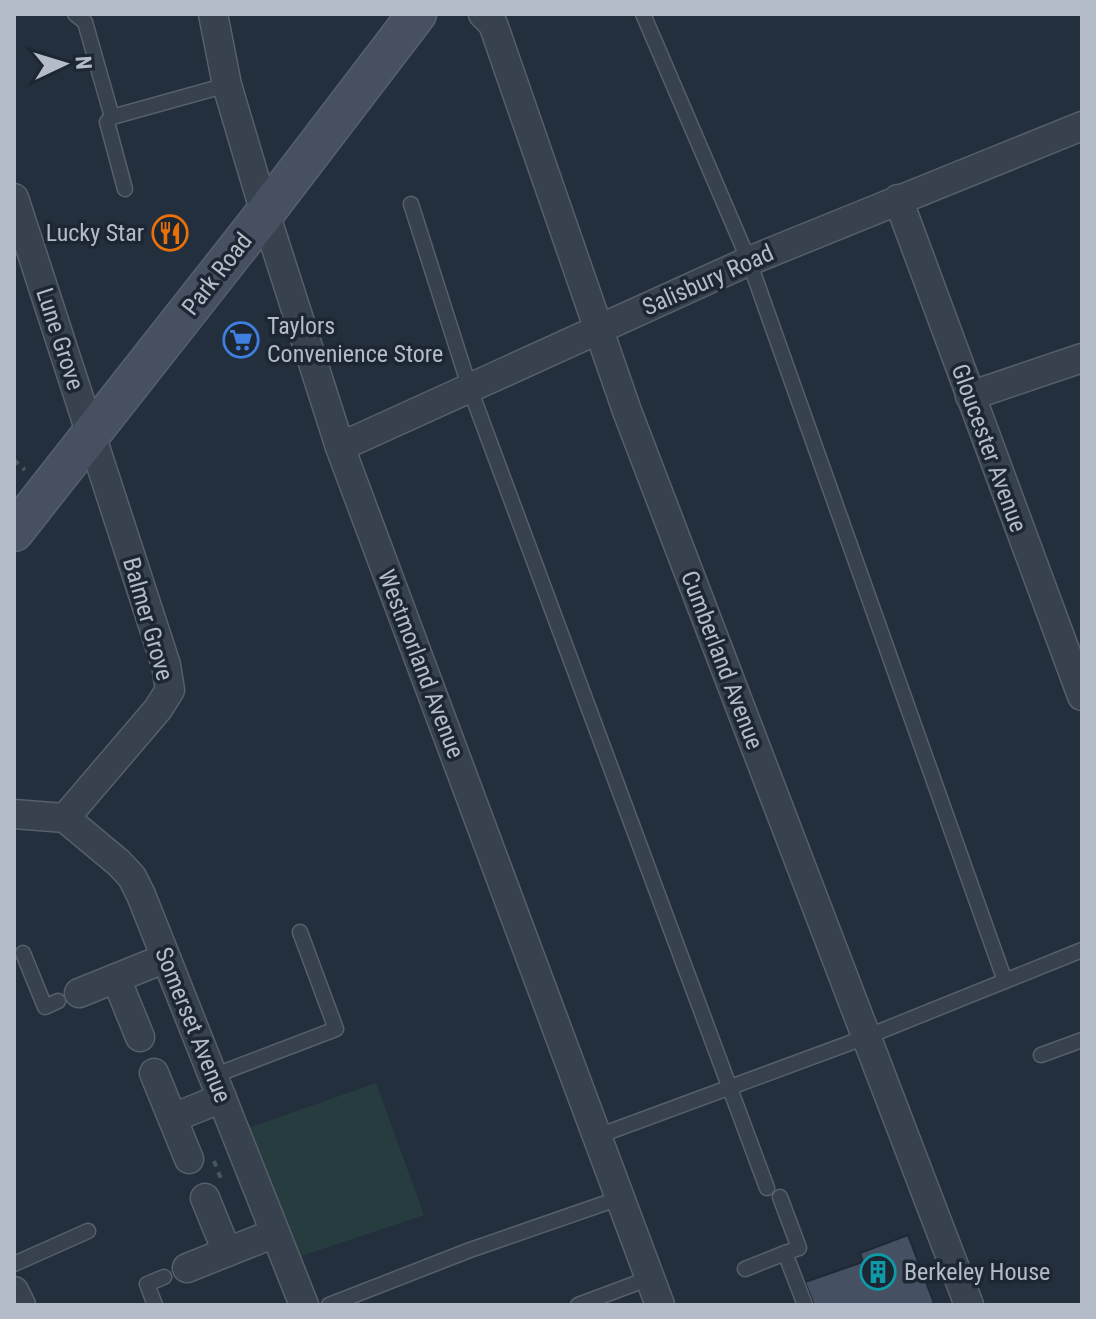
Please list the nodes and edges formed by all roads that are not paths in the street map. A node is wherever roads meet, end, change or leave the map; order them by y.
1 (75, 14) edge
2 (417, 14) edge
3 (483, 14) edge
4 (643, 14) edge
5 (220, 15) edge
6 (227, 85) junction
7 (112, 117) junction
8 (1082, 126) edge
9 (125, 189) dead end
10 (14, 198) edge
11 (898, 199) junction
12 (411, 204) dead end
13 (265, 213) junction
14 (749, 261) junction
15 (599, 329) junction
16 (1082, 358) edge
17 (470, 389) junction
18 (970, 396) junction
19 (91, 435) junction
20 (340, 447) junction
21 (14, 532) edge
22 (1082, 696) edge
23 (14, 814) edge
24 (65, 818) junction
25 (300, 932) dead end
26 (1082, 950) edge
27 (23, 953) dead end
28 (166, 958) junction
29 (116, 978) junction
30 (1005, 981) junction
31 (69, 997) joint
32 (140, 1037) dead end
33 (866, 1037) junction
34 (1082, 1040) edge
35 (1041, 1055) dead end
36 (154, 1073) dead end
37 (217, 1087) junction
38 (731, 1088) junction
39 (173, 1118) junction
40 (598, 1136) junction
41 (189, 1159) dead end
42 (767, 1188) dead end
43 (780, 1197) dead end
44 (205, 1198) dead end
45 (620, 1198) junction
46 (88, 1231) dead end
47 (275, 1233) junction
48 (227, 1252) junction
49 (785, 1253) junction
50 (14, 1264) edge
51 (745, 1269) dead end
52 (175, 1272) joint
53 (650, 1278) junction
54 (14, 1291) edge
55 (21, 1305) edge
56 (155, 1305) edge
57 (304, 1305) edge
58 (329, 1305) edge
59 (578, 1305) edge
60 (660, 1305) edge
61 (805, 1305) edge
62 (969, 1305) edge

1 - 7 lane
2 - 13 main road, Park Road
3 - 15 street, Cumberland Avenue
4 - 14 lane
5 - 6 street, Westmorland Avenue
6 - 7 lane
6 - 13 street, Westmorland Avenue
7 - 9 lane
8 - 11 street, Salisbury Road
10 - 19 street, Lune Grove
11 - 14 street, Salisbury Road
11 - 18 street, Gloucester Avenue
12 - 17 lane
13 - 19 main road, Park Road
13 - 20 street, Westmorland Avenue
14 - 15 street, Salisbury Road
14 - 30 lane
15 - 17 street, Salisbury Road
15 - 33 street, Cumberland Avenue
16 - 18 street
17 - 20 street, Salisbury Road
17 - 38 lane
18 - 22 street, Gloucester Avenue
19 - 21 main road, Park Road
19 - 24 street, Balmer Grove
20 - 40 street, Westmorland Avenue
23 - 24 street
24 - 28 street, Somerset Avenue
25 - 37 lane
26 - 30 lane
27 - 31 lane
28 - 29 street
28 - 37 street, Somerset Avenue
29 - 31 street
29 - 32 street
30 - 33 lane
33 - 38 lane
33 - 62 street, Cumberland Avenue
34 - 35 lane
36 - 39 street
37 - 39 street
37 - 47 street, Somerset Avenue
38 - 40 lane
38 - 42 lane
39 - 41 street
40 - 45 street, Westmorland Avenue
43 - 49 lane
44 - 48 street
45 - 53 street, Westmorland Avenue
45 - 58 lane
46 - 50 lane
47 - 48 street
47 - 57 street, Somerset Avenue
48 - 52 street
49 - 51 lane
49 - 61 lane
52 - 56 lane
53 - 59 lane
53 - 60 street, Westmorland Avenue
54 - 55 street

